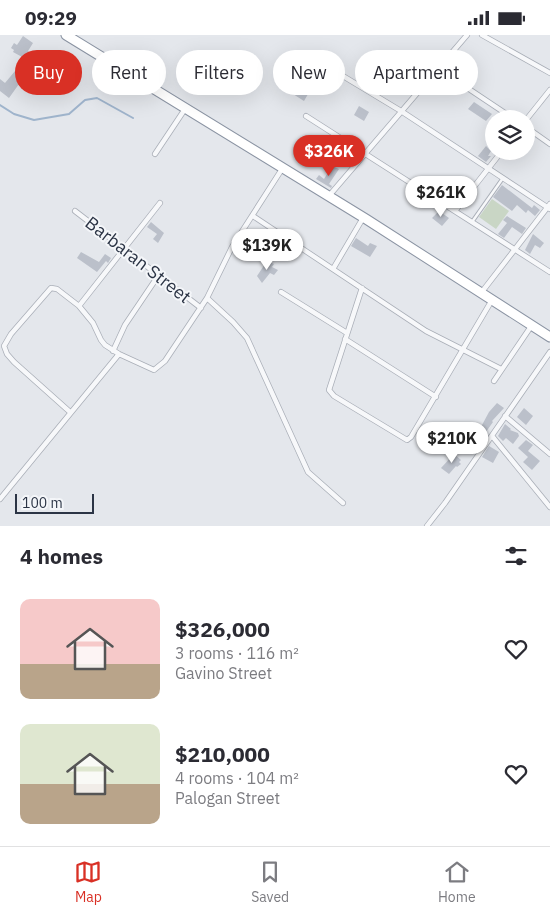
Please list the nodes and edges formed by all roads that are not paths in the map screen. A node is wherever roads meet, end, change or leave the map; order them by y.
1 (66, 35) edge
2 (467, 35) edge
3 (482, 35) edge
4 (455, 50) edge
5 (550, 73) edge
6 (345, 77) edge
7 (550, 90) edge
8 (416, 95) edge
9 (478, 95) edge
10 (185, 109) junction
11 (500, 110) edge
12 (534, 110) edge
13 (402, 111) junction
14 (306, 116) dead end
15 (535, 133) edge
16 (550, 144) edge
17 (364, 153) junction
18 (155, 154) dead end
19 (495, 160) edge
20 (489, 168) junction
21 (282, 169) junction
22 (503, 178) junction
23 (328, 197) junction
24 (160, 203) dead end
25 (549, 207) edge
26 (75, 211) dead end
27 (455, 211) junction
28 (253, 216) junction
29 (363, 217) junction
30 (472, 222) junction
31 (123, 249) junction
32 (514, 249) junction
33 (332, 269) junction
34 (550, 272) edge
35 (158, 276) junction
36 (362, 288) junction
37 (281, 292) dead end
38 (481, 293) junction
39 (207, 298) junction
40 (492, 300) junction
41 (79, 305) junction
42 (201, 308) junction
43 (532, 325) junction
44 (347, 333) junction
45 (550, 337) edge
46 (344, 339) junction
47 (113, 351) junction
48 (464, 351) junction
49 (550, 352) edge
50 (119, 354) junction
51 (501, 369) junction
52 (494, 381) dead end
53 (436, 397) junction
54 (70, 412) junction
55 (505, 416) junction
56 (492, 435) junction
57 (550, 454) edge
58 (0, 499) edge
59 (343, 503) dead end
60 (550, 507) edge
61 (427, 526) edge

1 - 10 highway
2 - 4 street
3 - 5 street
6 - 13 street
7 - 12 street
8 - 13 street
9 - 11 street
10 - 18 street
10 - 21 highway
13 - 17 street
13 - 20 street
14 - 17 street
15 - 16 street
17 - 23 street
17 - 27 street
19 - 20 street
20 - 22 street
20 - 27 street
21 - 23 highway
21 - 28 street
22 - 25 street
22 - 30 lane
23 - 29 highway
24 - 31 street
25 - 32 street
26 - 31 street, Barbaran Street
27 - 30 street
28 - 33 street
28 - 39 street
29 - 33 street
29 - 38 highway
30 - 32 street
31 - 35 street, Barbaran Street
31 - 41 street
32 - 34 street
32 - 38 street
33 - 36 street
35 - 42 street, Barbaran Street
35 - 47 street
36 - 44 street
36 - 48 street
37 - 44 street
38 - 40 highway
39 - 42 street
39 - 59 street
40 - 43 highway
40 - 48 street
41 - 47 street
41 - 54 street
42 - 50 street
43 - 45 highway
43 - 51 street
44 - 46 street
46 - 53 street
46 - 53 street
47 - 50 street
48 - 51 street
48 - 53 street
49 - 55 street
50 - 54 street
51 - 52 street
54 - 58 street
55 - 56 street
55 - 57 street
56 - 60 street
56 - 61 street

